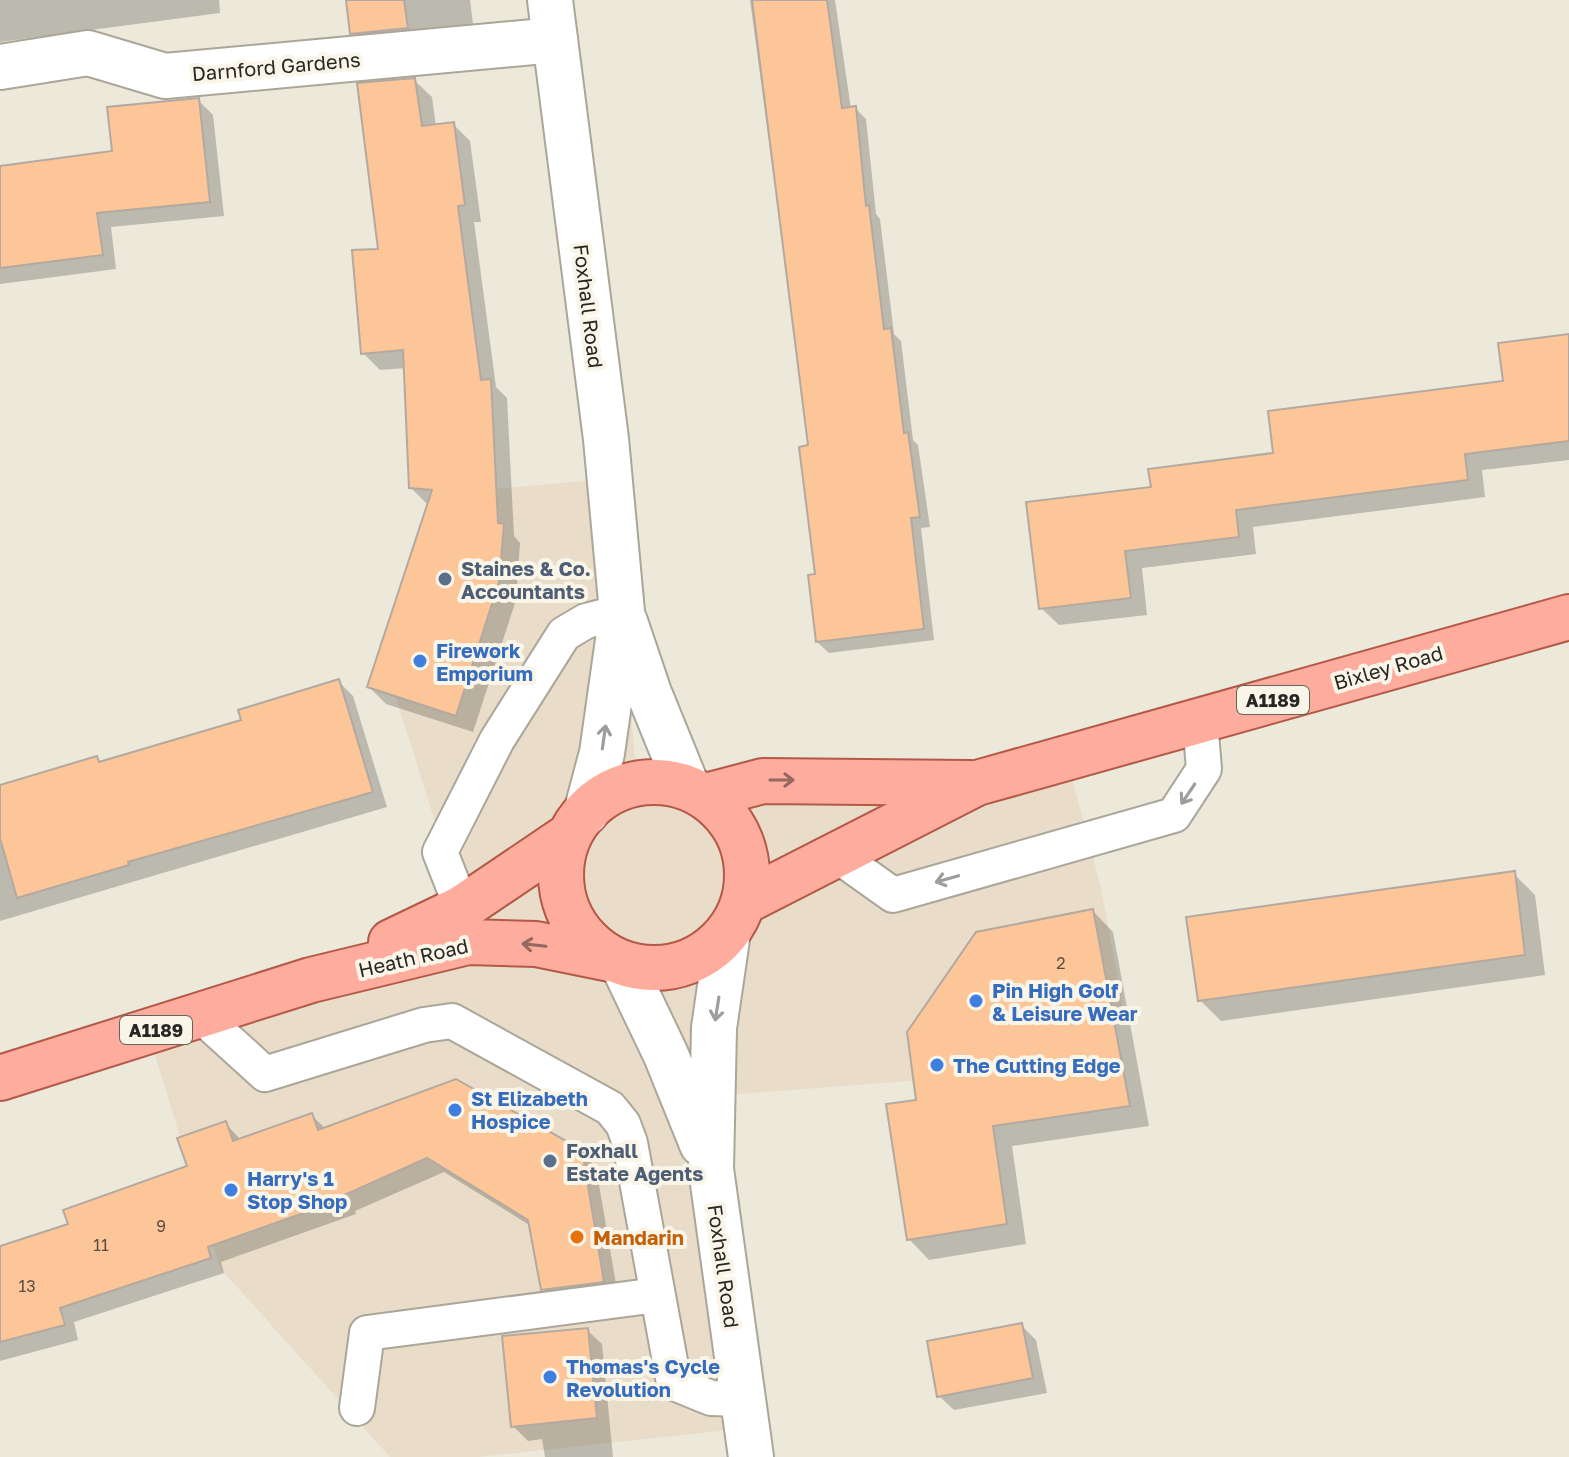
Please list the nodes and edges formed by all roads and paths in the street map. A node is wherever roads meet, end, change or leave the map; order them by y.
1 (552, 20) edge
2 (0, 67) edge
3 (622, 612) junction
4 (1569, 617) edge
5 (1200, 721) junction
6 (977, 783) junction
7 (696, 790) junction
8 (578, 824) junction
9 (834, 853) junction
10 (462, 908) junction
11 (736, 917) junction
12 (616, 961) junction
13 (311, 980) junction
14 (200, 1015) junction
15 (0, 1078) edge
16 (711, 1169) junction
17 (657, 1295) junction
18 (742, 1399) junction
19 (357, 1408) dead end
20 (751, 1457) edge

1 - 2 street, Darnford Gardens
1 - 3 street, Foxhall Road
3 - 7 street, Foxhall Road
8 -> 3 street, Foxhall Road
3 - 10 lane
4 - 5 main road, Bixley Road / A1189
5 - 6 main road, Bixley Road / A1189
5 -> 9 lane
7 -> 6 main road, Bixley Road / A1189
6 - 9 main road, Bixley Road / A1189
7 - 8 main road
7 - 11 main road
8 - 10 main road, Heath Road / A1189
8 - 12 main road
9 - 11 main road, Bixley Road / A1189
10 - 13 main road, Heath Road / A1189
11 - 12 main road
11 -> 16 street, Foxhall Road
12 -> 13 main road, Heath Road
12 - 16 street, Foxhall Road
13 - 14 main road, Heath Road / A1189
14 - 15 main road, Heath Road / A1189
14 - 17 lane
16 - 18 street, Foxhall Road
17 - 18 lane
17 - 19 lane
18 - 20 street, Foxhall Road

